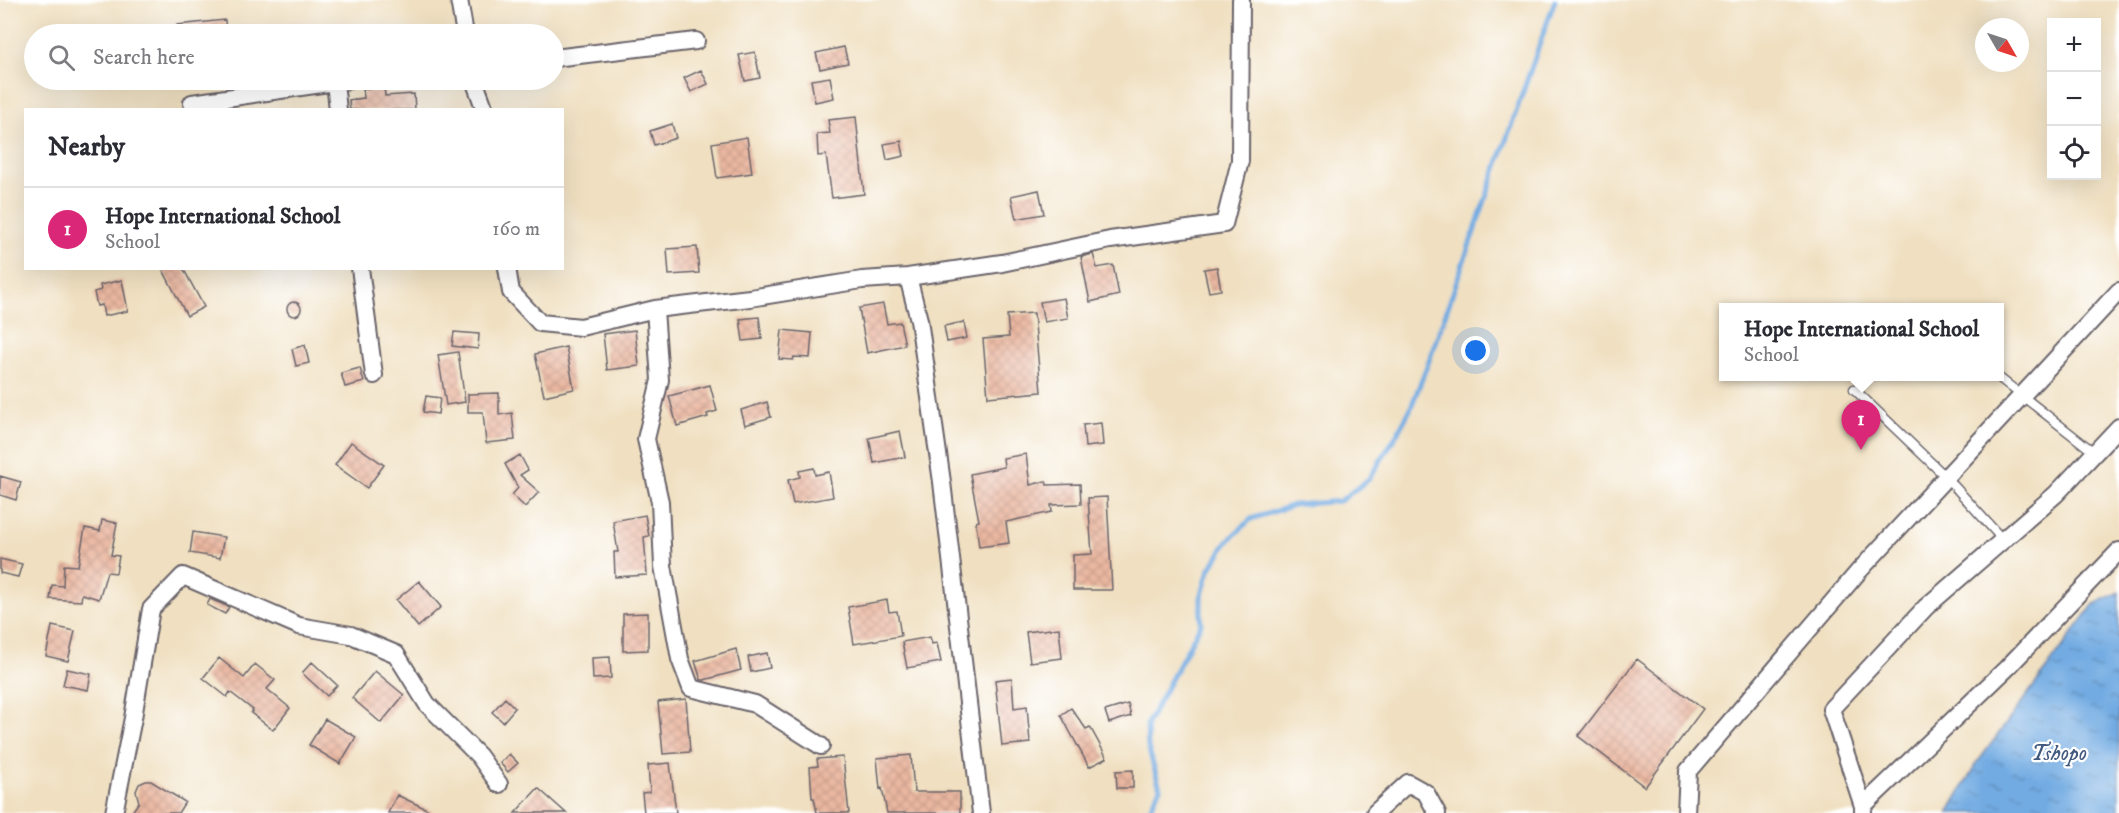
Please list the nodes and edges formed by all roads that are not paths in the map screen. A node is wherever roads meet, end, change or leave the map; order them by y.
1 (459, 0) edge
2 (1240, 0) edge
3 (463, 24) edge
4 (696, 41) dead end
5 (564, 57) edge
6 (281, 90) edge
7 (341, 90) edge
8 (478, 90) edge
9 (192, 103) dead end
10 (338, 108) edge
11 (484, 108) edge
12 (360, 270) edge
13 (507, 270) edge
14 (908, 277) junction
15 (2119, 291) edge
16 (655, 309) junction
17 (374, 375) dead end
18 (2003, 381) edge
19 (1854, 389) dead end
20 (2021, 396) junction
21 (2119, 427) edge
22 (2095, 453) junction
23 (1946, 477) junction
24 (2003, 540) junction
25 (2119, 551) edge
26 (821, 746) dead end
27 (499, 784) dead end
28 (1863, 809) edge
29 (114, 812) edge
30 (981, 813) edge
31 (1375, 813) edge
32 (1437, 813) edge
33 (1686, 813) edge

1 - 3 street
2 - 14 street
4 - 5 street
6 - 9 street
7 - 10 street
8 - 11 street
12 - 17 street
13 - 16 street
14 - 16 street
14 - 30 street
15 - 20 street
16 - 26 street
18 - 20 lane
19 - 23 lane
20 - 22 lane
20 - 23 street
21 - 22 street
22 - 24 street
23 - 24 lane
23 - 33 street
24 - 28 street
25 - 28 street
27 - 29 street
31 - 32 street

